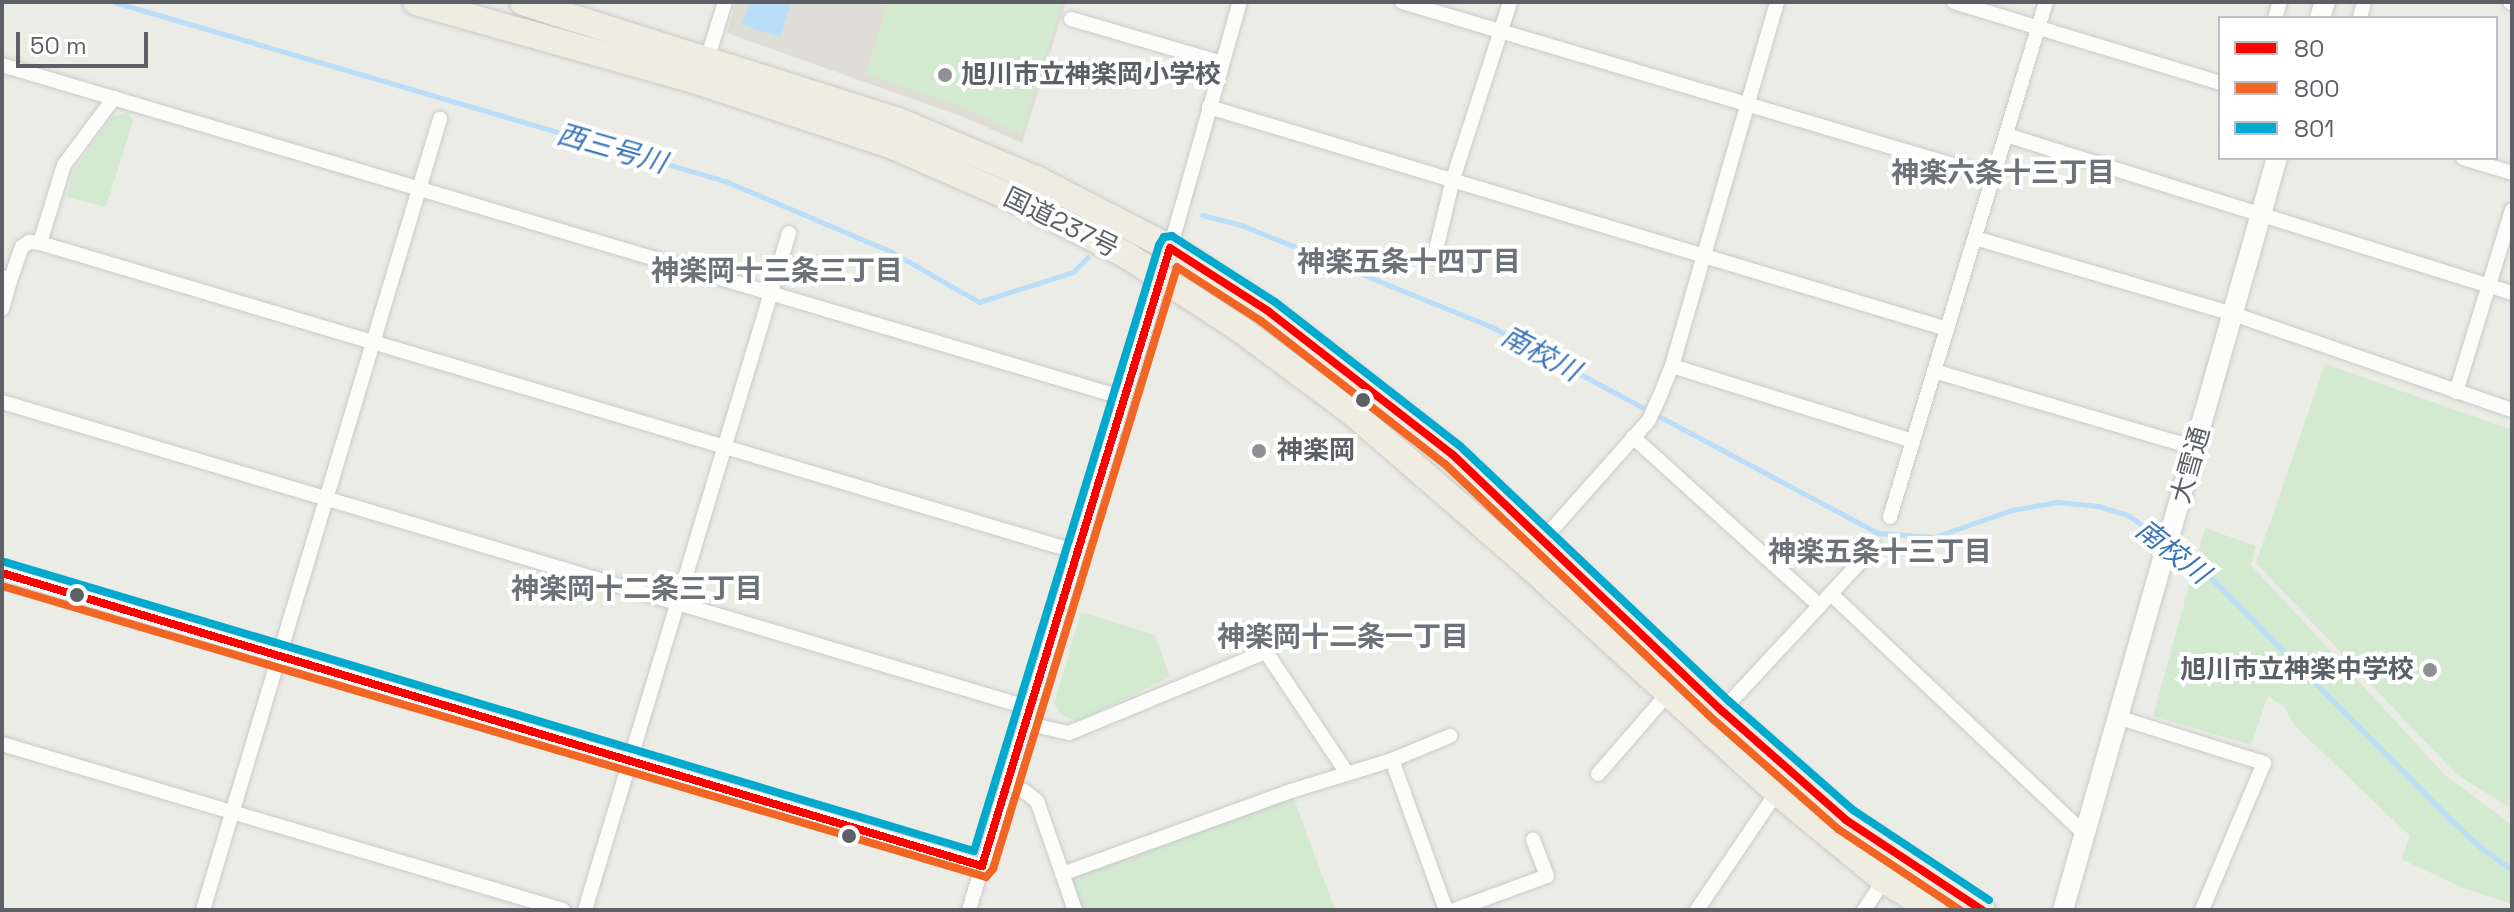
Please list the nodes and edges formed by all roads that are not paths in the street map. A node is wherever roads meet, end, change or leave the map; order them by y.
1 (416, 2) edge
2 (523, 2) edge
3 (725, 2) edge
4 (1240, 2) edge
5 (1402, 2) edge
6 (1510, 2) edge
7 (1777, 2) edge
8 (1954, 2) edge
9 (2046, 2) edge
10 (469, 10) edge
11 (1071, 19) dead end
12 (2038, 28) junction
13 (1501, 33) junction
14 (1222, 63) junction
15 (2, 65) edge
16 (704, 70) junction
17 (2218, 82) edge
18 (114, 98) junction
19 (1746, 103) junction
20 (1209, 107) junction
21 (440, 119) dead end
22 (2006, 135) junction
23 (2276, 160) edge
24 (2470, 160) edge
25 (2512, 173) edge
26 (1993, 177) junction
27 (1453, 179) junction
28 (419, 188) junction
29 (2512, 210) edge
30 (2261, 214) junction
31 (789, 233) dead end
32 (1975, 238) junction
33 (40, 243) junction
34 (1170, 248) junction
35 (1435, 254) dead end
36 (1702, 255) junction
37 (1160, 278) junction
38 (6, 279) edge
39 (2489, 285) junction
40 (768, 291) junction
41 (2512, 293) edge
42 (2, 309) edge
43 (2233, 314) junction
44 (1947, 329) junction
45 (371, 343) junction
46 (1672, 366) junction
47 (1934, 371) junction
48 (2456, 392) junction
49 (1124, 398) junction
50 (2, 402) edge
51 (2512, 410) edge
52 (1633, 437) junction
53 (1913, 441) junction
54 (722, 448) junction
55 (2196, 448) junction
56 (326, 499) junction
57 (1890, 517) dead end
58 (1542, 540) junction
59 (1874, 547) dead end
60 (1077, 552) junction
61 (1524, 561) junction
62 (2, 573) edge
63 (1831, 594) junction
64 (675, 604) junction
65 (1820, 606) junction
66 (280, 655) junction
67 (1676, 684) junction
68 (1028, 716) junction
69 (2120, 718) junction
70 (1714, 720) junction
71 (1450, 736) dead end
72 (2, 744) edge
73 (630, 760) junction
74 (1392, 760) junction
75 (1347, 773) junction
76 (1598, 774) dead end
77 (1784, 783) junction
78 (1007, 786) junction
79 (233, 812) junction
80 (2085, 834) junction
81 (1533, 840) dead end
82 (982, 866) junction
83 (1891, 869) junction
84 (1062, 874) junction
85 (203, 910) edge
86 (563, 910) edge
87 (585, 910) edge
88 (969, 910) edge
89 (1075, 910) edge
90 (1446, 910) edge
91 (1454, 910) edge
92 (1697, 910) edge
93 (1864, 910) edge
94 (1933, 910) edge
95 (1982, 910) edge
96 (2063, 910) edge
97 (2202, 910) edge

1 - 10 highway, 国道237号
2 - 16 highway, 国道237号
3 - 16 street
4 - 14 street
5 - 13 street
6 - 13 street
7 - 19 street
8 - 12 street
9 - 12 street
10 - 16 highway, 国道237号
11 - 14 street
12 - 17 street
12 - 22 street
13 - 19 street
13 - 27 street
14 - 20 street
15 - 18 street
16 - 34 highway, 国道237号
16 - 37 highway, 国道237号
18 - 28 street
18 - 33 street
19 - 26 street
19 - 36 street
20 - 27 street
20 - 34 street
21 - 28 street
22 - 26 street
22 - 30 street
23 - 30 street, 大雪通
24 - 25 street
26 - 32 street
27 - 35 street
27 - 36 street
28 - 40 street
28 - 45 street
29 - 39 street
30 - 39 street
30 - 43 street, 大雪通
31 - 40 street
32 - 43 street
32 - 44 street
33 - 38 street
33 - 45 street
34 - 37 street
34 - 58 highway, 国道237号
36 - 44 street
36 - 46 street
37 - 49 street
37 - 61 highway, 国道237号
38 - 42 street
39 - 41 street
39 - 48 street
40 - 49 street
40 - 54 street
43 - 48 street
43 - 55 street, 大雪通
44 - 47 street
45 - 54 street
45 - 56 street
46 - 52 street
46 - 53 street
47 - 53 street
47 - 55 street
48 - 51 street
49 - 60 street
50 - 56 street
52 - 58 street
52 - 65 street
53 - 57 street
54 - 60 street
54 - 64 street
55 - 69 street, 大雪通
56 - 64 street
56 - 66 street
58 - 61 street
58 - 67 highway, 国道237号
59 - 63 street
60 - 68 street
61 - 67 highway, 国道237号
62 - 66 street
63 - 65 street
63 - 80 street
64 - 68 street
64 - 73 street
65 - 70 street
66 - 73 street
66 - 79 street
67 - 70 highway, 国道237号
67 - 76 street
68 - 75 street
68 - 78 street
69 - 80 street, 大雪通
69 - 97 street
70 - 77 highway, 国道237号
71 - 74 street
72 - 79 street
73 - 82 street
73 - 87 street
74 - 75 street
74 - 90 street
75 - 84 street
77 - 83 highway, 国道237号
77 - 92 street
78 - 82 street
78 - 84 street
79 - 85 street
79 - 86 street
80 - 96 street, 大雪通
81 - 91 street
82 - 88 street
83 - 93 street
83 - 94 highway, 国道237号
83 - 95 highway, 国道237号
84 - 89 street

